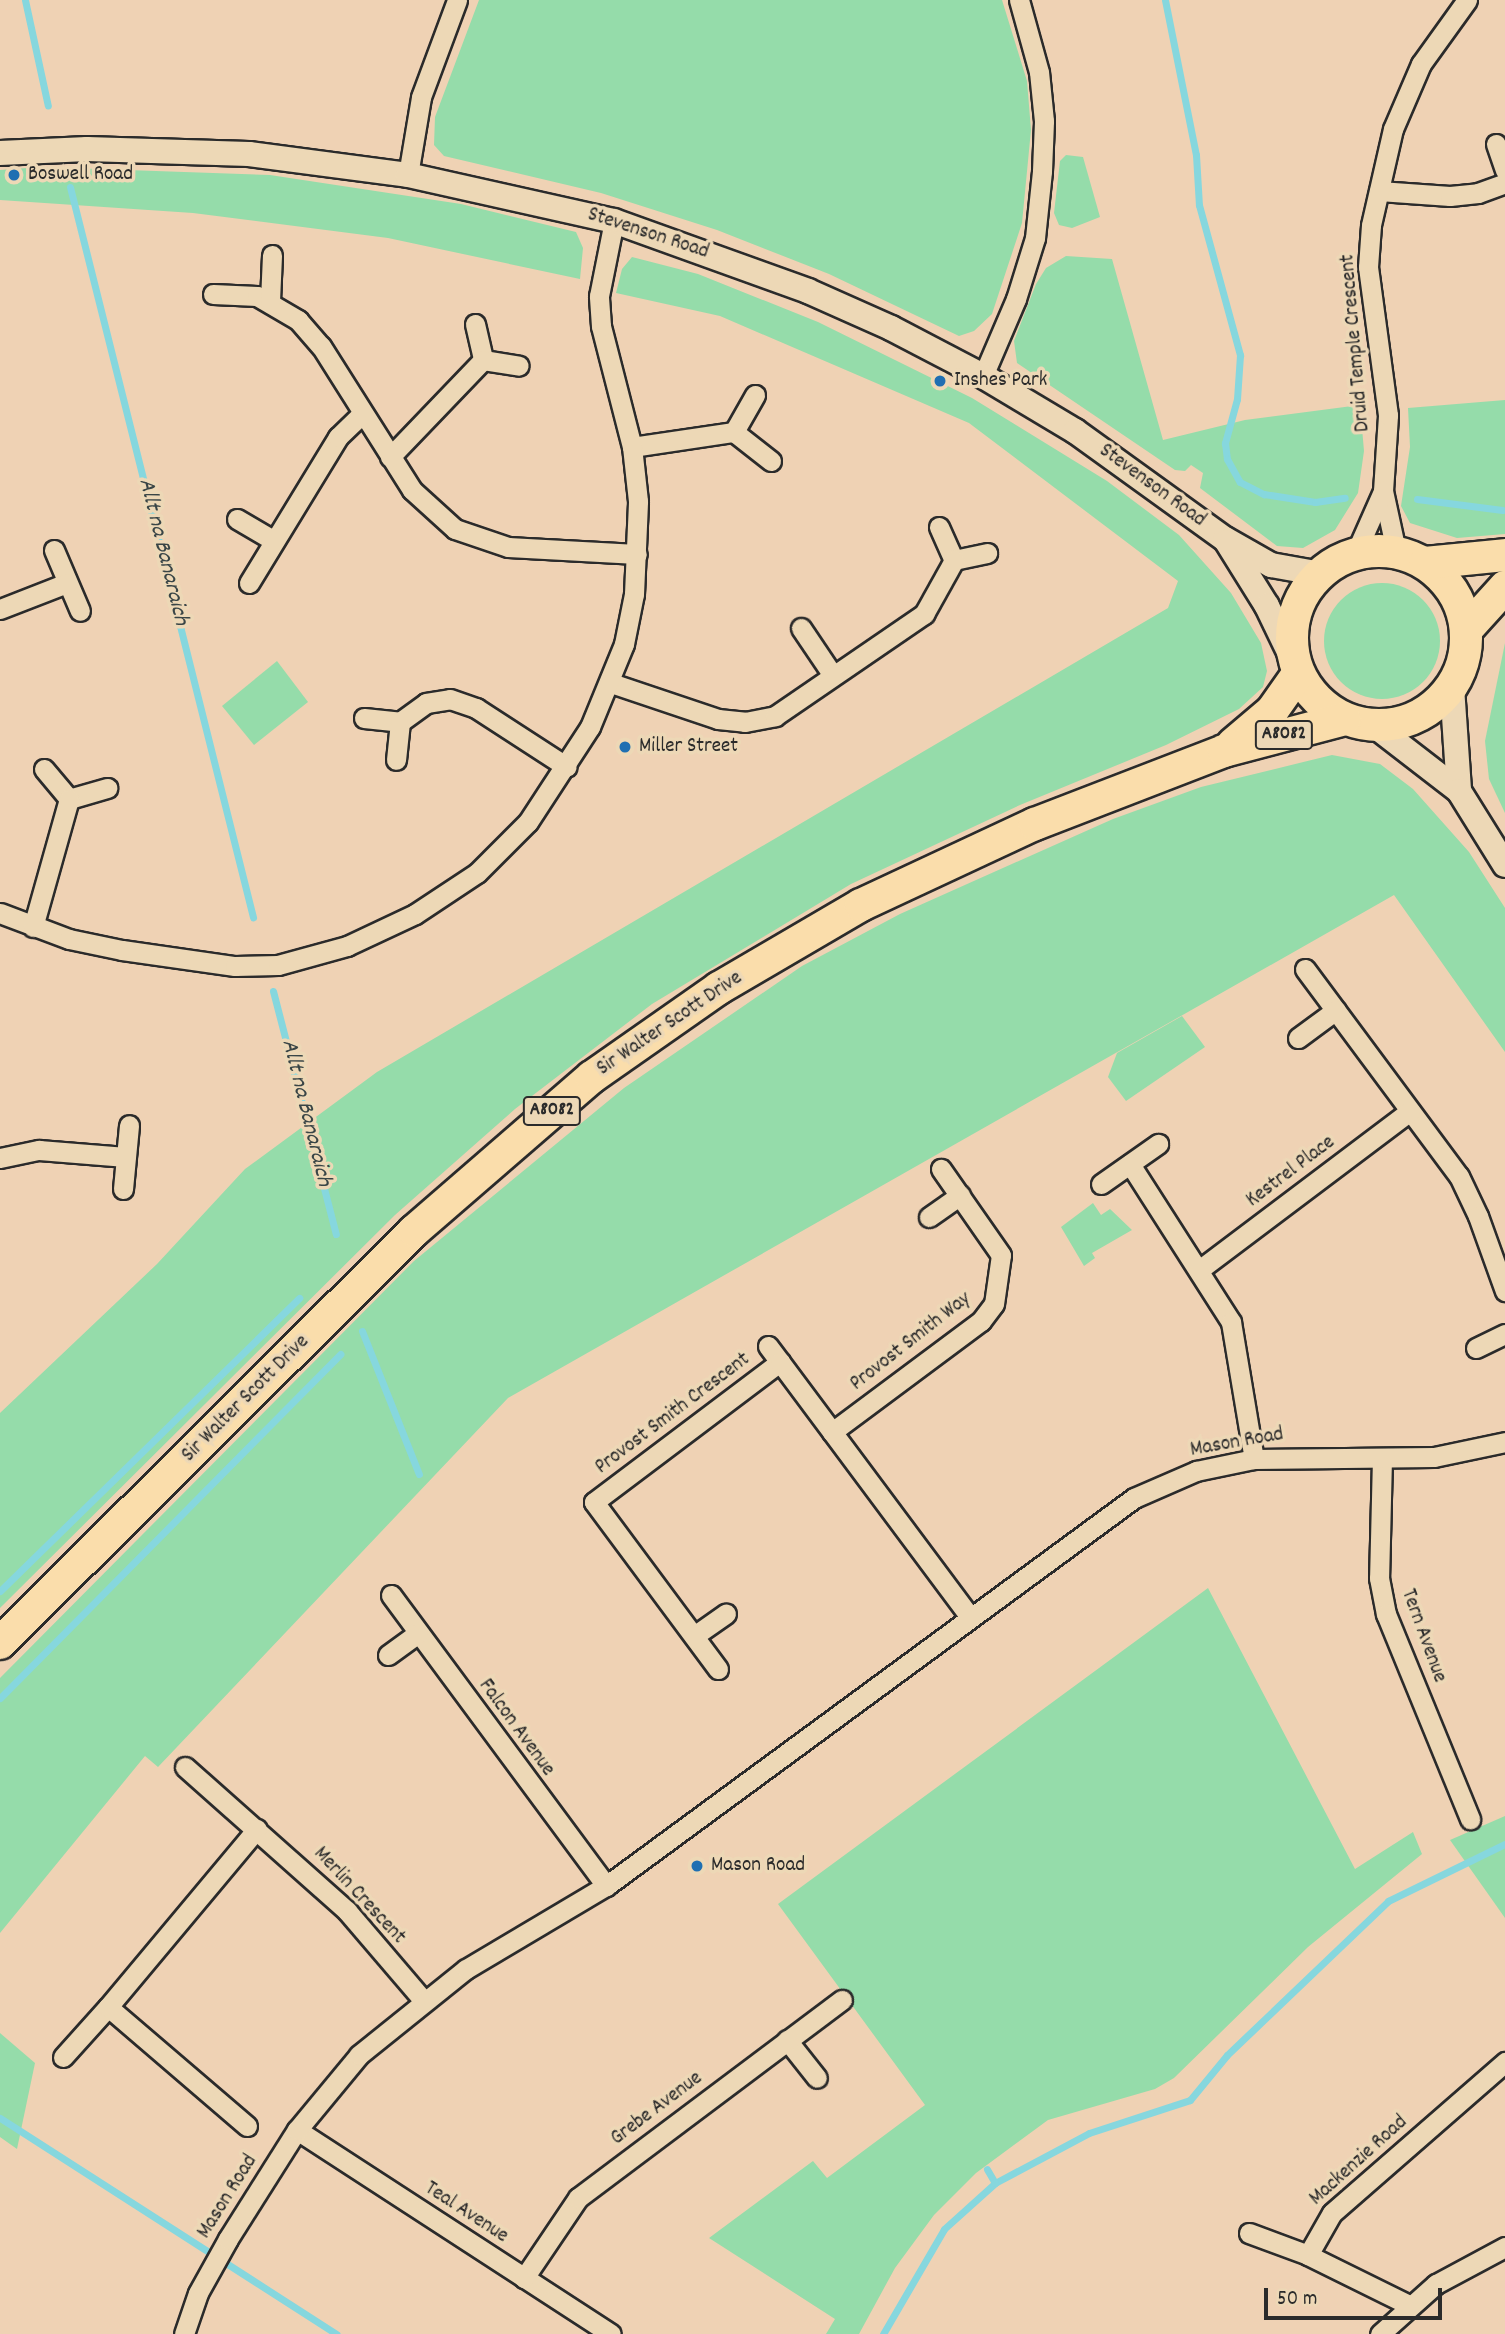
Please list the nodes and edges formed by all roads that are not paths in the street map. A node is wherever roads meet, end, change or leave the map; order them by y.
1 (457, 0) edge
2 (1019, 0) edge
3 (1467, 0) edge
4 (1496, 144) dead end
5 (0, 153) edge
6 (1505, 170) edge
7 (408, 175) junction
8 (1505, 183) edge
9 (1379, 191) junction
10 (614, 221) junction
11 (272, 255) dead end
12 (213, 294) dead end
13 (270, 301) junction
14 (475, 324) dead end
15 (484, 360) junction
16 (519, 366) dead end
17 (983, 376) junction
18 (755, 395) dead end
19 (362, 414) junction
20 (734, 432) junction
21 (632, 447) junction
22 (390, 457) junction
23 (771, 461) dead end
24 (1382, 491) junction
25 (237, 519) dead end
26 (939, 527) dead end
27 (1225, 538) junction
28 (273, 540) junction
29 (54, 550) dead end
30 (1356, 552) junction
31 (987, 553) dead end
32 (638, 554) junction
33 (1505, 555) edge
34 (1411, 557) junction
35 (954, 561) junction
36 (1321, 574) junction
37 (66, 583) junction
38 (249, 583) dead end
39 (1505, 587) edge
40 (0, 609) edge
41 (80, 611) dead end
42 (801, 628) dead end
43 (1466, 629) junction
44 (1296, 668) junction
45 (832, 674) junction
46 (611, 683) junction
47 (1452, 687) junction
48 (364, 719) dead end
49 (400, 722) junction
50 (1360, 722) junction
51 (1223, 751) junction
52 (397, 760) dead end
53 (566, 767) junction
54 (44, 769) dead end
55 (107, 788) dead end
56 (1459, 791) junction
57 (69, 799) junction
58 (1505, 865) edge
59 (0, 912) edge
60 (33, 927) junction
61 (1306, 969) dead end
62 (1336, 1010) junction
63 (1298, 1038) dead end
64 (1410, 1111) junction
65 (129, 1125) dead end
66 (1158, 1144) dead end
67 (125, 1157) junction
68 (0, 1158) edge
69 (1130, 1164) junction
70 (941, 1169) dead end
71 (1101, 1184) dead end
72 (123, 1189) dead end
73 (960, 1195) junction
74 (929, 1217) dead end
75 (1199, 1270) junction
76 (1505, 1292) edge
77 (1505, 1334) edge
78 (1476, 1348) dead end
79 (832, 1432) junction
80 (1505, 1442) edge
81 (1382, 1458) junction
82 (1254, 1459) junction
83 (391, 1595) dead end
84 (726, 1615) dead end
85 (970, 1617) junction
86 (418, 1633) junction
87 (694, 1636) junction
88 (0, 1643) edge
89 (388, 1655) dead end
90 (718, 1669) dead end
91 (185, 1767) dead end
92 (1470, 1819) dead end
93 (257, 1829) junction
94 (606, 1886) junction
95 (423, 2000) junction
96 (842, 2000) dead end
97 (107, 2007) junction
98 (787, 2040) junction
99 (62, 2057) dead end
100 (1505, 2062) edge
101 (817, 2078) dead end
102 (247, 2126) dead end
103 (297, 2130) junction
104 (1249, 2233) dead end
105 (1505, 2247) edge
106 (1308, 2255) junction
107 (524, 2278) junction
108 (1409, 2305) junction
109 (184, 2334) edge
110 (611, 2334) edge
111 (1380, 2334) edge

1 - 7 street
2 - 17 street
3 - 9 street, Druid Temple Crescent
4 - 6 street
5 - 7 street, Stevenson Road
7 - 10 street, Stevenson Road
8 - 9 street
9 - 24 street, Druid Temple Crescent
10 - 17 street, Stevenson Road
10 - 21 street
11 - 13 street
12 - 13 street
13 - 19 street
14 - 15 street
15 - 16 street
15 - 22 street
17 - 27 street, Stevenson Road
18 - 20 street
19 - 22 street
19 - 28 street
20 - 21 street
20 - 23 street
21 - 32 street
22 - 32 street
24 - 30 street, Druid Temple Crescent
24 - 34 street, Druid Temple Crescent
25 - 28 street
26 - 35 street
27 - 36 street, Stevenson Road
27 - 44 street, Stevenson Road
28 - 38 street
29 - 37 street
30 - 34 main road
30 - 36 main road
31 - 35 street
32 - 46 street
33 - 34 main road
34 - 43 main road, A8082
35 - 45 street
36 - 44 main road
37 - 40 street
37 - 41 street
39 - 43 main road
42 - 45 street
43 - 47 main road, A8082
44 - 50 main road, A8082
44 - 51 main road, Sir Walter Scott Drive / A8082
45 - 46 street
46 - 53 street
47 - 50 main road, A8082
47 - 56 street
48 - 49 street
49 - 52 street
49 - 53 street
50 - 51 main road, Sir Walter Scott Drive / A8082
50 - 56 street
51 - 88 main road, Sir Walter Scott Drive / A8082
53 - 60 street
54 - 57 street
55 - 57 street
56 - 58 street
57 - 60 street
59 - 60 street
61 - 62 street
62 - 63 street
62 - 64 street
64 - 75 street, Kestrel Place
64 - 76 street
65 - 67 street
66 - 69 street
67 - 68 street
67 - 72 street
69 - 71 street
69 - 75 street
70 - 73 street, Provost Smith Way
73 - 74 street
73 - 79 street, Provost Smith Way
75 - 82 street
77 - 78 street
79 - 85 street, Provost Smith Crescent
79 - 87 street, Provost Smith Crescent
80 - 81 street, Mason Road
81 - 82 street, Mason Road
81 - 92 street, Tern Avenue
82 - 85 street, Mason Road
83 - 86 street, Falcon Avenue
84 - 87 street
85 - 94 street, Mason Road
86 - 89 street
86 - 94 street, Falcon Avenue
87 - 90 street, Provost Smith Crescent
91 - 93 street, Merlin Crescent
93 - 95 street, Merlin Crescent
93 - 97 street
94 - 95 street, Mason Road
95 - 103 street, Mason Road
96 - 98 street, Grebe Avenue
97 - 99 street
97 - 102 street
98 - 101 street
98 - 107 street, Grebe Avenue
100 - 106 street, Mackenzie Road
103 - 107 street, Teal Avenue
103 - 109 street, Mason Road
104 - 106 street
105 - 108 street
106 - 108 street
107 - 110 street, Teal Avenue
108 - 111 street

